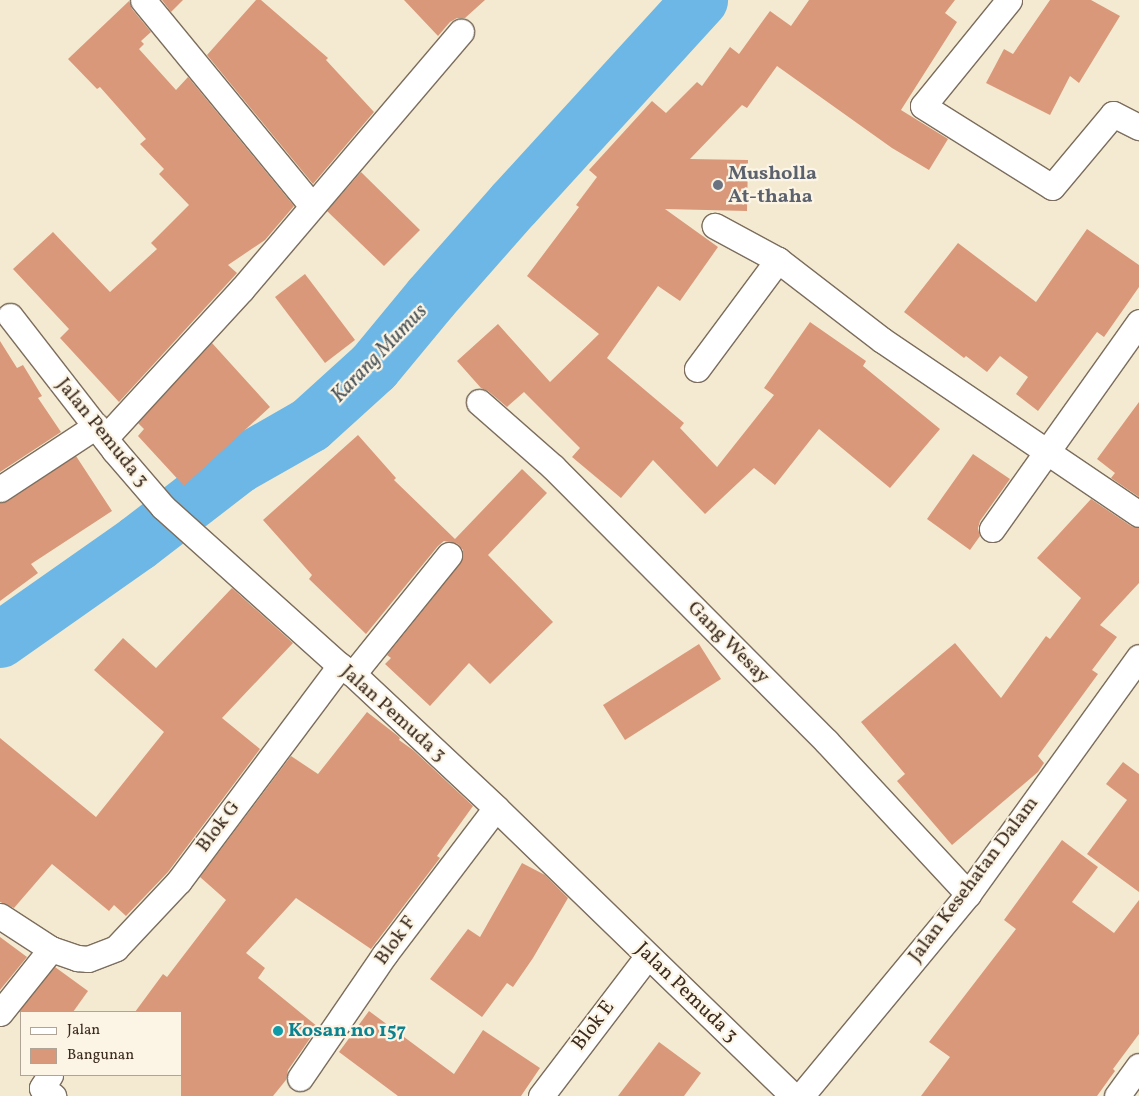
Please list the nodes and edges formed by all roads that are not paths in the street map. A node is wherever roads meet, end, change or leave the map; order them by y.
1 (143, 0) edge
2 (1009, 0) edge
3 (461, 32) dead end
4 (1139, 127) edge
5 (312, 206) junction
6 (715, 226) dead end
7 (778, 260) junction
8 (10, 316) dead end
9 (1139, 322) edge
10 (697, 369) dead end
11 (479, 402) dead end
12 (105, 438) junction
13 (1048, 453) junction
14 (0, 489) edge
15 (1139, 514) edge
16 (992, 529) dead end
17 (449, 555) dead end
18 (1139, 657) edge
19 (346, 670) junction
20 (496, 808) junction
21 (968, 894) junction
22 (0, 916) edge
23 (51, 949) junction
24 (647, 957) junction
25 (0, 1013) edge
26 (1139, 1066) edge
27 (300, 1078) dead end
28 (541, 1096) edge
29 (793, 1096) edge
30 (801, 1096) edge
31 (1116, 1096) edge

1 - 5 street
2 - 4 street
3 - 5 street
5 - 12 street
6 - 7 street
7 - 10 street
7 - 13 street
8 - 12 street, Jalan Pemuda 3
9 - 13 street
11 - 21 street, Gang Wesay
12 - 14 street
12 - 19 street, Jalan Pemuda 3
13 - 15 street
13 - 16 street
17 - 19 street, Blok G
18 - 21 street, Jalan Kesehatan Dalam
19 - 20 street, Jalan Pemuda 3
19 - 23 street, Blok G
20 - 24 street, Jalan Pemuda 3
20 - 27 street, Blok F
21 - 30 street, Jalan Kesehatan Dalam
22 - 23 street
23 - 25 street
24 - 28 street, Blok E
24 - 29 street, Jalan Pemuda 3
26 - 31 street

